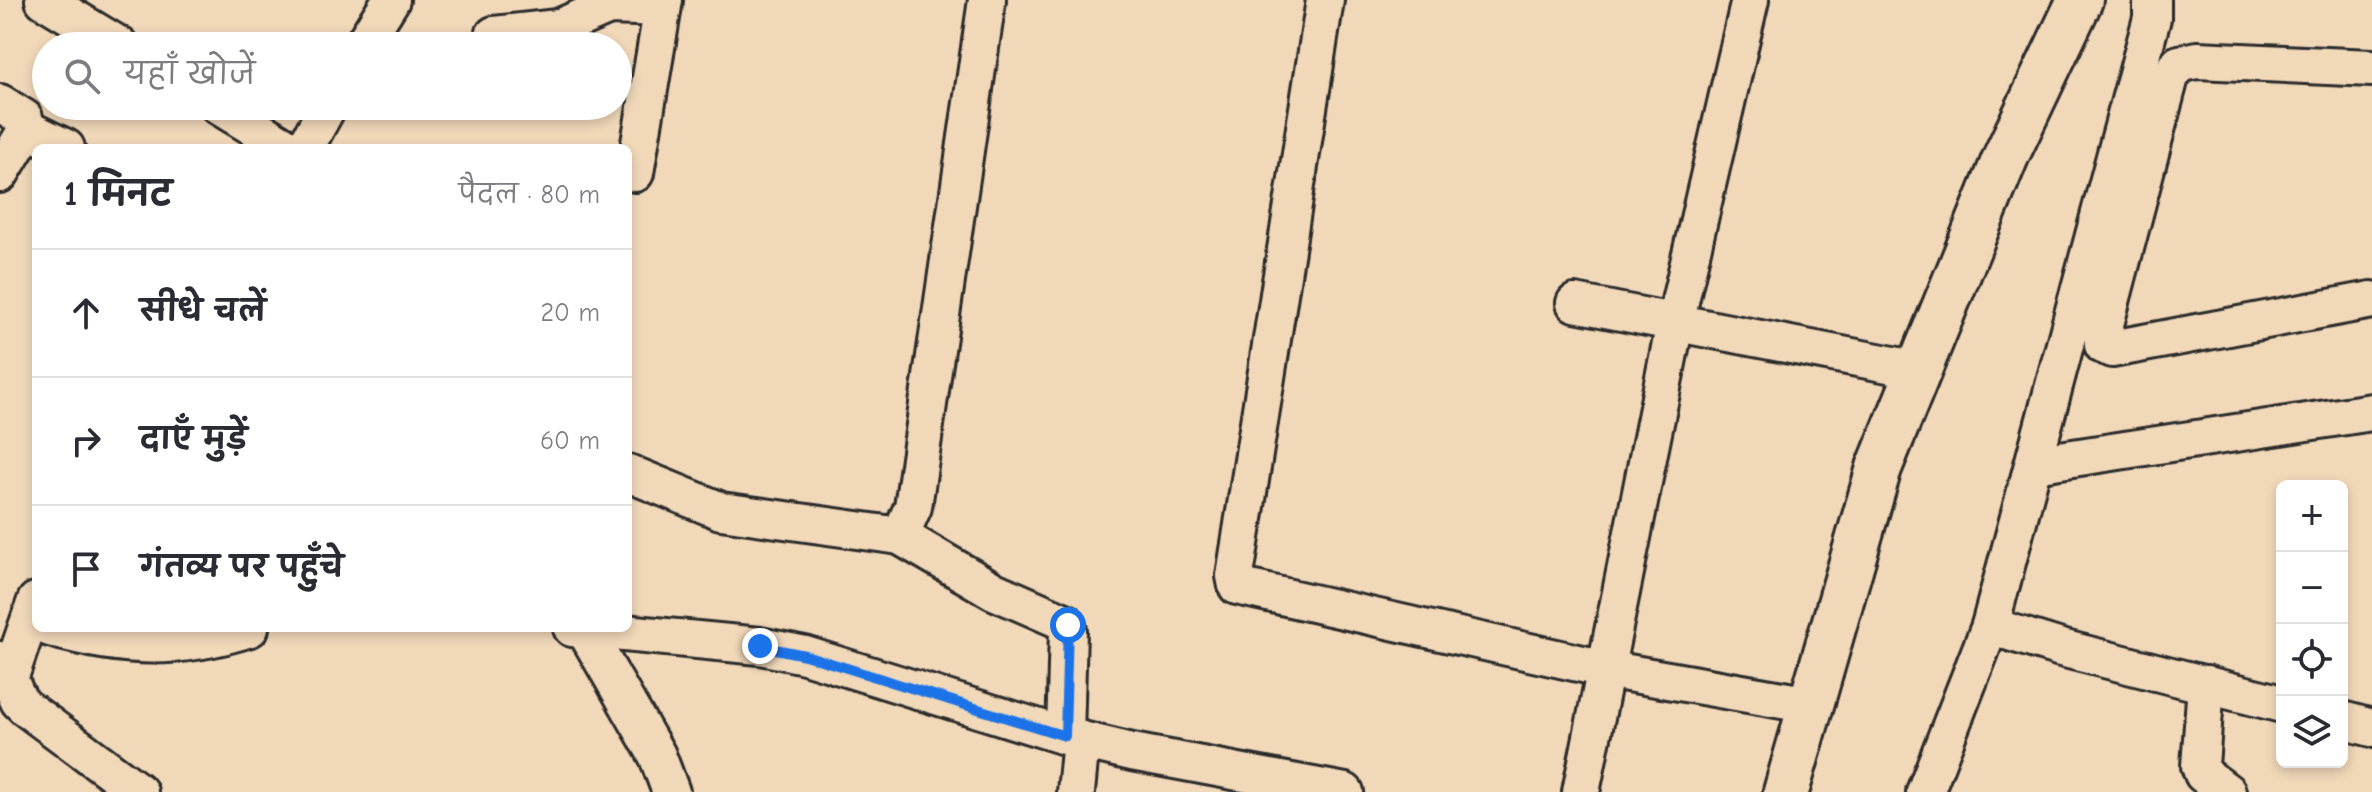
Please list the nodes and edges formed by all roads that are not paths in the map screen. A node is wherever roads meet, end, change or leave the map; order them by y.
1 (44, 0) edge
2 (391, 0) edge
3 (987, 0) edge
4 (1325, 0) edge
5 (1750, 0) edge
6 (2080, 0) edge
7 (2152, 0) edge
8 (663, 4) edge
9 (97, 32) edge
10 (371, 32) edge
11 (521, 32) edge
12 (2372, 68) edge
13 (0, 103) edge
14 (242, 120) edge
15 (320, 120) edge
16 (27, 129) junction
17 (2137, 140) junction
18 (58, 144) edge
19 (281, 144) edge
20 (307, 144) edge
21 (635, 173) dead end
22 (0, 174) edge
23 (2372, 300) edge
24 (1575, 303) dead end
25 (1675, 323) junction
26 (1919, 370) junction
27 (2372, 412) edge
28 (2034, 464) junction
29 (632, 475) edge
30 (900, 536) junction
31 (1990, 626) junction
32 (32, 628) edge
33 (71, 632) edge
34 (238, 632) edge
35 (580, 632) edge
36 (610, 632) edge
37 (1605, 669) junction
38 (4, 670) edge
39 (2206, 684) junction
40 (2276, 702) edge
41 (1811, 705) junction
42 (2348, 722) edge
43 (2372, 728) edge
44 (1073, 738) junction
45 (139, 792) edge
46 (671, 792) edge
47 (1076, 792) edge
48 (1345, 792) edge
49 (1581, 792) edge
50 (1786, 792) edge
51 (1925, 792) edge
52 (2227, 792) edge

1 - 9 street
2 - 10 street
3 - 30 street
4 - 37 street
5 - 25 street
6 - 26 main road
7 - 17 street
8 - 11 street
8 - 21 street
12 - 17 street
13 - 16 street
14 - 19 street
15 - 20 street
16 - 18 street
16 - 22 street
17 - 23 street
17 - 28 street
24 - 25 street
25 - 26 street
25 - 37 street
26 - 41 main road
27 - 28 street
28 - 31 street
29 - 30 street
30 - 44 street
31 - 39 street
31 - 51 street
32 - 38 street
33 - 34 street
35 - 46 street
36 - 44 street
37 - 41 street
37 - 49 street
38 - 45 street
39 - 40 street
39 - 52 street
41 - 50 main road
42 - 43 street
44 - 47 street
44 - 48 street

